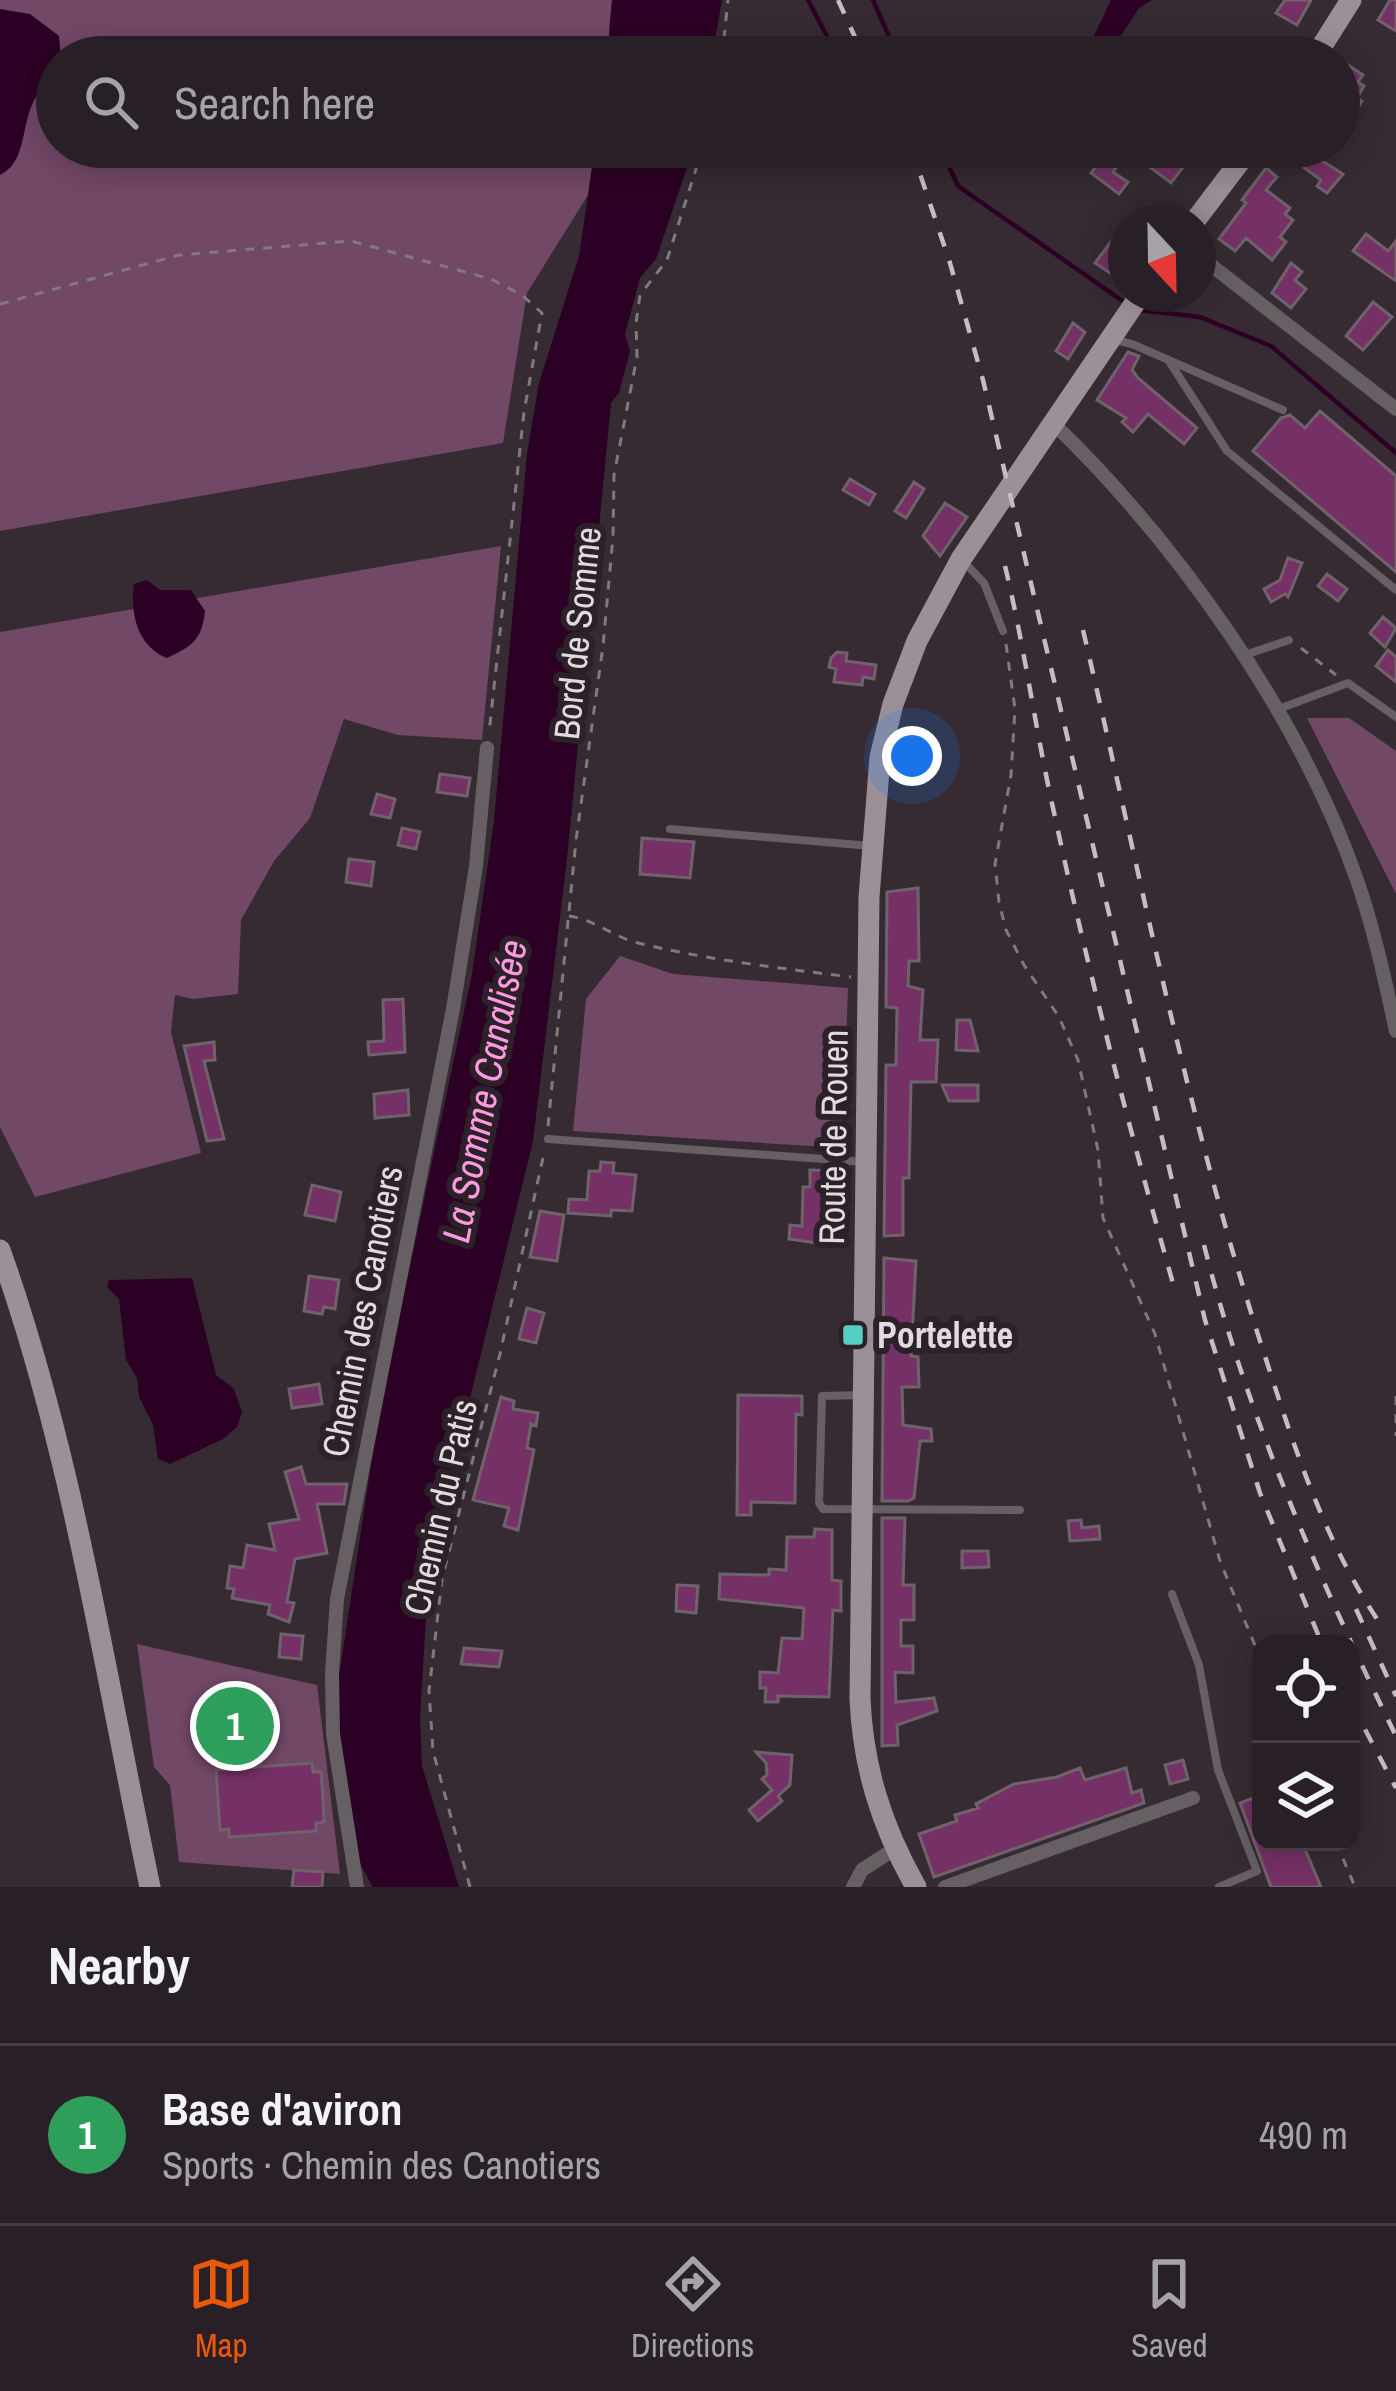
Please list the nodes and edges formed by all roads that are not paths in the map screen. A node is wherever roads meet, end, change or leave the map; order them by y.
1 (1352, 0) edge
2 (1329, 36) edge
3 (1235, 168) edge
4 (1208, 204) edge
5 (1216, 269) edge
6 (1129, 312) edge
7 (1110, 339) junction
8 (1169, 361) junction
9 (1283, 410) dead end
10 (1396, 410) edge
11 (1053, 423) junction
12 (961, 560) junction
13 (1396, 590) edge
14 (1003, 631) road end
15 (1289, 640) road end
16 (1243, 656) junction
17 (1276, 710) junction
18 (1396, 717) edge
19 (487, 748) road end
20 (670, 829) dead end
21 (871, 846) junction
22 (1396, 1031) edge
23 (548, 1139) road end
24 (866, 1162) junction
25 (0, 1250) edge
26 (862, 1395) junction
27 (1020, 1510) dead end
28 (860, 1511) junction
29 (1172, 1594) dead end
30 (1193, 1798) dead end
31 (896, 1848) junction
32 (150, 1887) edge
33 (357, 1887) edge
34 (853, 1887) edge
35 (916, 1887) edge
36 (945, 1887) edge
37 (1220, 1887) edge

1 - 2 main road
3 - 4 main road
5 - 10 street
6 - 7 main road, Route de Rouen
7 - 8 lane
7 - 11 main road, Route de Rouen
8 - 9 lane
8 - 13 lane
11 - 12 main road, Route de Rouen
11 - 16 street
12 - 14 lane
12 - 21 main road, Route de Rouen
15 - 16 lane
16 - 17 street
17 - 18 lane
17 - 22 street
19 - 33 street, Chemin des Canotiers
20 - 21 lane
21 - 24 main road, Route de Rouen
23 - 24 lane
24 - 26 main road, Route de Rouen
25 - 32 main road
26 - 28 main road, Route de Rouen
26 - 28 lane
27 - 28 lane
28 - 31 main road, Route de Rouen
29 - 37 lane
30 - 36 street
31 - 34 street
31 - 35 main road, Route de Rouen

